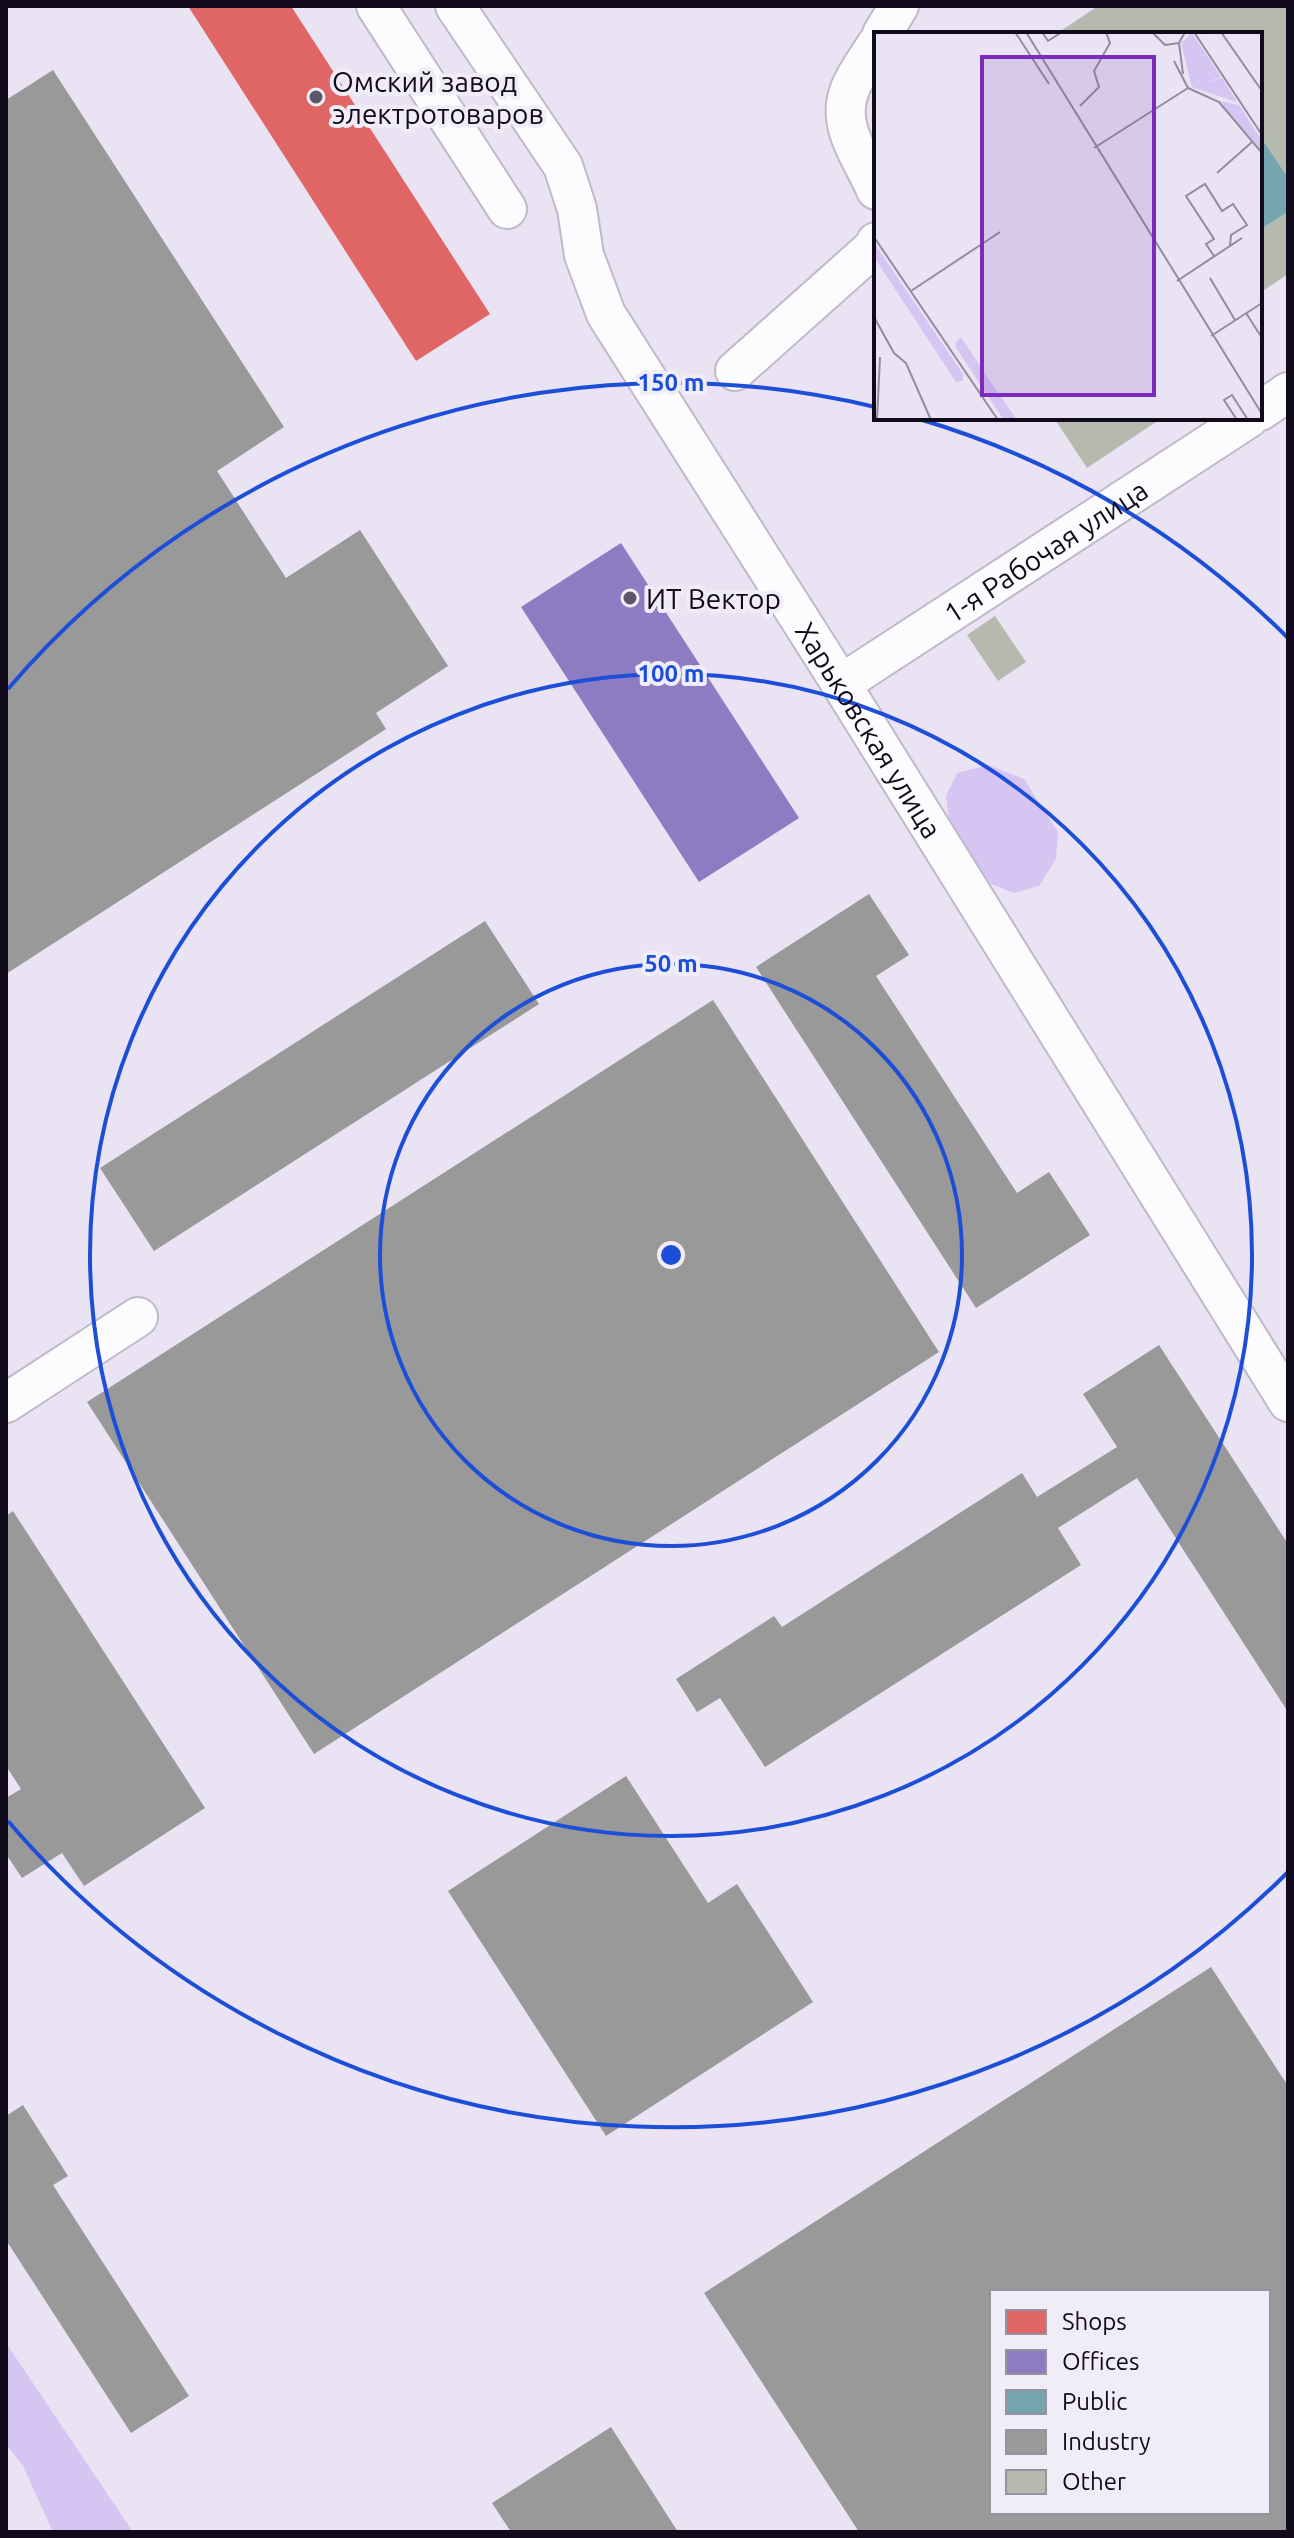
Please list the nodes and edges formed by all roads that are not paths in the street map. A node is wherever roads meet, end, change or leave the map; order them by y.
1 (376, 6) edge
2 (455, 6) edge
3 (899, 6) edge
4 (883, 32) edge
5 (874, 48) edge
6 (874, 186) edge
7 (507, 209) dead end
8 (874, 247) edge
9 (735, 371) dead end
10 (1288, 392) edge
11 (1262, 410) edge
12 (1246, 420) edge
13 (841, 684) junction
14 (138, 1317) dead end
15 (1288, 1402) edge
16 (6, 1403) edge

1 - 7 street
2 - 13 street, Харьковская улица
3 - 4 street
5 - 6 street
8 - 9 street
10 - 11 street
12 - 13 street, 1-я Рабочая улица
13 - 15 street, Харьковская улица
14 - 16 street

